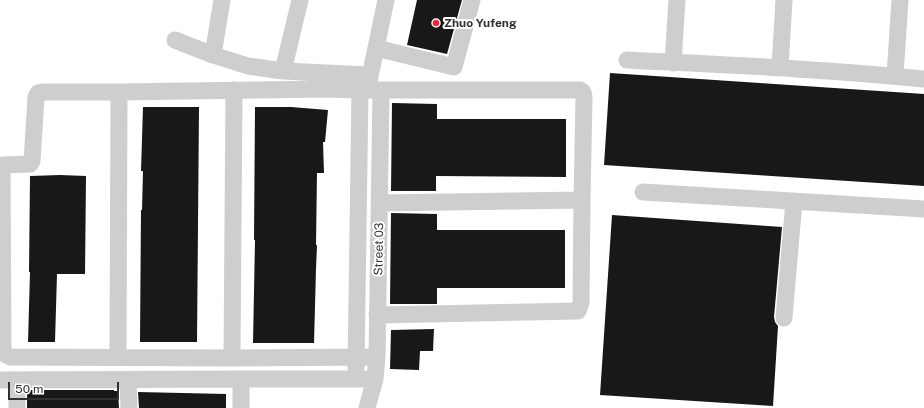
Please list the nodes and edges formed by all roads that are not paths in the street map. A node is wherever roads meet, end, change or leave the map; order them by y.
1 (222, 0) edge
2 (300, 0) edge
3 (386, 0) edge
4 (472, 0) edge
5 (677, 0) edge
6 (784, 0) edge
7 (900, 0) edge
8 (175, 40) dead end
9 (376, 48) junction
10 (213, 56) junction
11 (627, 60) dead end
12 (673, 63) junction
13 (780, 68) junction
14 (283, 71) junction
15 (895, 76) junction
16 (924, 79) edge
17 (370, 86) junction
18 (234, 90) junction
19 (119, 92) junction
20 (642, 192) dead end
21 (582, 200) junction
22 (794, 201) junction
23 (380, 203) junction
24 (924, 210) edge
25 (377, 315) junction
26 (784, 318) dead end
27 (356, 357) junction
28 (377, 357) junction
29 (118, 358) junction
30 (232, 358) junction
31 (241, 379) junction
32 (375, 379) junction
33 (0, 380) edge
34 (17, 380) junction
35 (128, 380) junction
36 (356, 380) junction
37 (17, 408) edge
38 (128, 408) edge
39 (241, 408) edge
40 (364, 408) edge
41 (367, 408) edge

1 - 10 street
2 - 14 street
3 - 9 street
4 - 9 street
5 - 12 street
6 - 13 street
7 - 15 street
8 - 10 street
9 - 17 street
10 - 14 street
11 - 12 street
12 - 13 street
13 - 15 street
14 - 17 street
15 - 16 street
17 - 18 street
17 - 21 street
17 - 23 street, Street 03
17 - 27 street, Street 03
18 - 19 street
18 - 30 street
19 - 29 street
19 - 29 street
20 - 22 street
21 - 23 street
21 - 25 street
22 - 24 street
22 - 26 street
23 - 25 street, Street 03
25 - 28 street, Street 03
27 - 28 street
27 - 30 street
27 - 36 street, Street 03
28 - 32 street, Street 03
29 - 30 street
31 - 35 street
31 - 36 street
31 - 39 street
32 - 36 street
32 - 41 street, Street 03
33 - 34 street
34 - 35 street
34 - 37 street
35 - 38 street
36 - 40 street, Street 03

